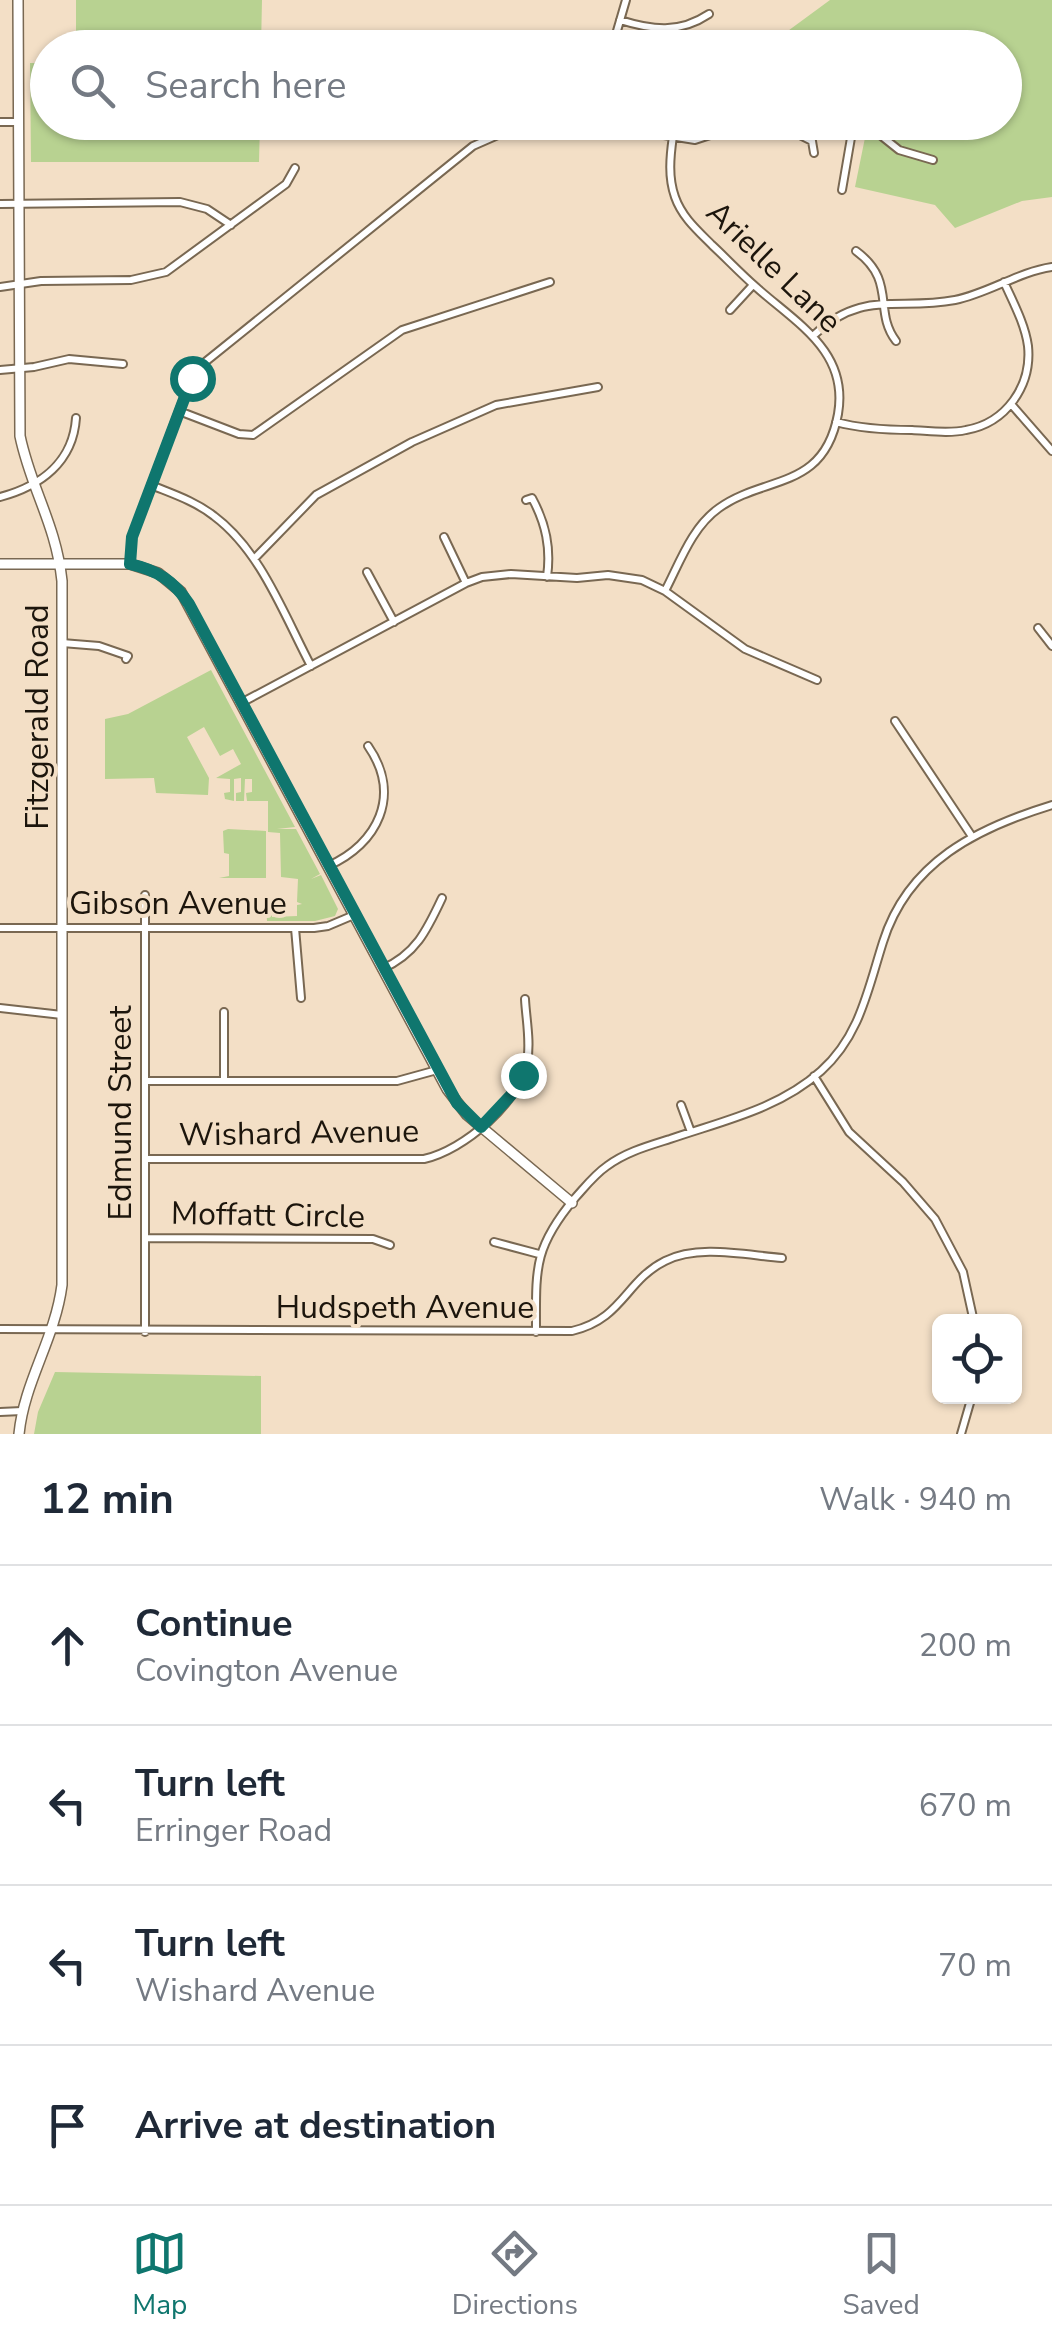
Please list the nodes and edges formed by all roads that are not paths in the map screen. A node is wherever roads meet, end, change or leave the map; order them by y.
1 (18, 0) edge
2 (626, 0) edge
3 (709, 14) dead end
4 (620, 20) junction
5 (617, 30) edge
6 (0, 122) edge
7 (18, 122) junction
8 (491, 140) edge
9 (673, 140) edge
10 (810, 140) edge
11 (851, 140) edge
12 (886, 140) edge
13 (814, 153) dead end
14 (933, 160) dead end
15 (295, 168) dead end
16 (842, 190) dead end
17 (0, 204) edge
18 (19, 204) junction
19 (231, 224) junction
20 (856, 251) dead end
21 (1052, 267) edge
22 (550, 282) dead end
23 (1004, 282) junction
24 (753, 285) junction
25 (0, 286) edge
26 (17, 286) junction
27 (885, 302) junction
28 (730, 310) dead end
29 (814, 335) junction
30 (896, 341) dead end
31 (123, 364) dead end
32 (0, 370) edge
33 (18, 370) junction
34 (598, 388) dead end
35 (1011, 404) junction
36 (179, 411) junction
37 (76, 418) dead end
38 (836, 422) junction
39 (1052, 451) edge
40 (33, 484) junction
41 (151, 485) junction
42 (0, 497) edge
43 (526, 500) dead end
44 (444, 537) dead end
45 (254, 559) junction
46 (0, 564) edge
47 (60, 564) junction
48 (130, 564) junction
49 (368, 572) dead end
50 (546, 577) junction
51 (466, 583) junction
52 (666, 591) junction
53 (394, 622) junction
54 (1038, 628) dead end
55 (62, 643) junction
56 (1052, 646) edge
57 (126, 659) dead end
58 (311, 666) junction
59 (817, 680) dead end
60 (241, 703) junction
61 (895, 721) dead end
62 (368, 746) dead end
63 (1052, 805) edge
64 (971, 835) junction
65 (328, 866) junction
66 (145, 895) dead end
67 (442, 898) dead end
68 (354, 915) junction
69 (0, 928) edge
70 (62, 928) junction
71 (145, 928) junction
72 (294, 928) junction
73 (382, 968) junction
74 (301, 998) dead end
75 (525, 1000) dead end
76 (0, 1008) edge
77 (224, 1012) dead end
78 (62, 1015) junction
79 (437, 1070) junction
80 (814, 1076) junction
81 (145, 1081) junction
82 (224, 1081) junction
83 (681, 1105) dead end
84 (481, 1127) junction
85 (691, 1132) junction
86 (145, 1159) junction
87 (572, 1203) junction
88 (145, 1238) junction
89 (494, 1242) dead end
90 (390, 1244) dead end
91 (539, 1254) junction
92 (782, 1258) dead end
93 (972, 1314) edge
94 (0, 1329) edge
95 (53, 1330) junction
96 (145, 1332) junction
97 (536, 1332) junction
98 (970, 1404) edge
99 (22, 1411) junction
100 (0, 1412) edge
101 (18, 1434) edge
102 (961, 1434) edge

1 - 7 main road, Fitzgerald Road
2 - 4 street
3 - 4 street
4 - 5 street
6 - 7 street
7 - 18 main road, Fitzgerald Road
8 - 36 street
9 - 24 street, Arielle Lane
10 - 13 street
11 - 16 street
12 - 14 street
15 - 19 street
17 - 18 street
18 - 19 street
18 - 26 main road, Fitzgerald Road
19 - 26 street
20 - 27 street
21 - 23 street
22 - 36 street
23 - 27 street
23 - 35 street
24 - 28 street
24 - 29 street, Arielle Lane
25 - 26 street
26 - 33 main road, Fitzgerald Road
27 - 29 street
27 - 30 street
29 - 38 street, Arielle Lane
31 - 33 street
32 - 33 street
33 - 40 main road, Fitzgerald Road
34 - 45 street
35 - 38 street
35 - 39 street
36 - 41 street
37 - 40 street
38 - 52 street
40 - 42 street
40 - 47 main road, Fitzgerald Road
41 - 45 street
41 - 48 street
43 - 50 street
44 - 51 street
45 - 58 street
46 - 47 main road
47 - 48 main road
47 - 55 main road, Fitzgerald Road
48 - 60 main road
49 - 53 street
50 - 51 street
50 - 52 street
51 - 53 street
52 - 59 street
53 - 58 street
54 - 56 street
55 - 57 street
55 - 70 main road, Fitzgerald Road
58 - 60 street
60 - 65 main road
61 - 64 street
62 - 65 street
63 - 64 street
64 - 80 street
65 - 68 main road
66 - 71 street, Edmund Street
67 - 73 street
68 - 72 street, Gibson Avenue
68 - 73 main road
69 - 70 street, Gibson Avenue
70 - 71 street, Gibson Avenue
70 - 78 main road, Fitzgerald Road
71 - 72 street, Gibson Avenue
71 - 81 street, Edmund Street
72 - 74 street
73 - 79 main road
75 - 84 street, Wishard Avenue
76 - 78 street
77 - 82 street
78 - 95 main road, Fitzgerald Road
79 - 82 street
79 - 84 main road
80 - 85 street
80 - 93 street
81 - 82 street
81 - 86 street, Edmund Street
83 - 85 street
84 - 86 street, Wishard Avenue
84 - 87 main road
85 - 87 street
86 - 88 street, Edmund Street
87 - 91 street
88 - 90 street, Moffatt Circle
88 - 96 street, Edmund Street
89 - 91 street
91 - 97 street
92 - 97 street, Hudspeth Avenue
94 - 95 street, Hudspeth Avenue
95 - 96 street, Hudspeth Avenue
95 - 99 main road, Fitzgerald Road
96 - 97 street, Hudspeth Avenue
98 - 102 street
99 - 100 street
99 - 101 main road, Fitzgerald Road

